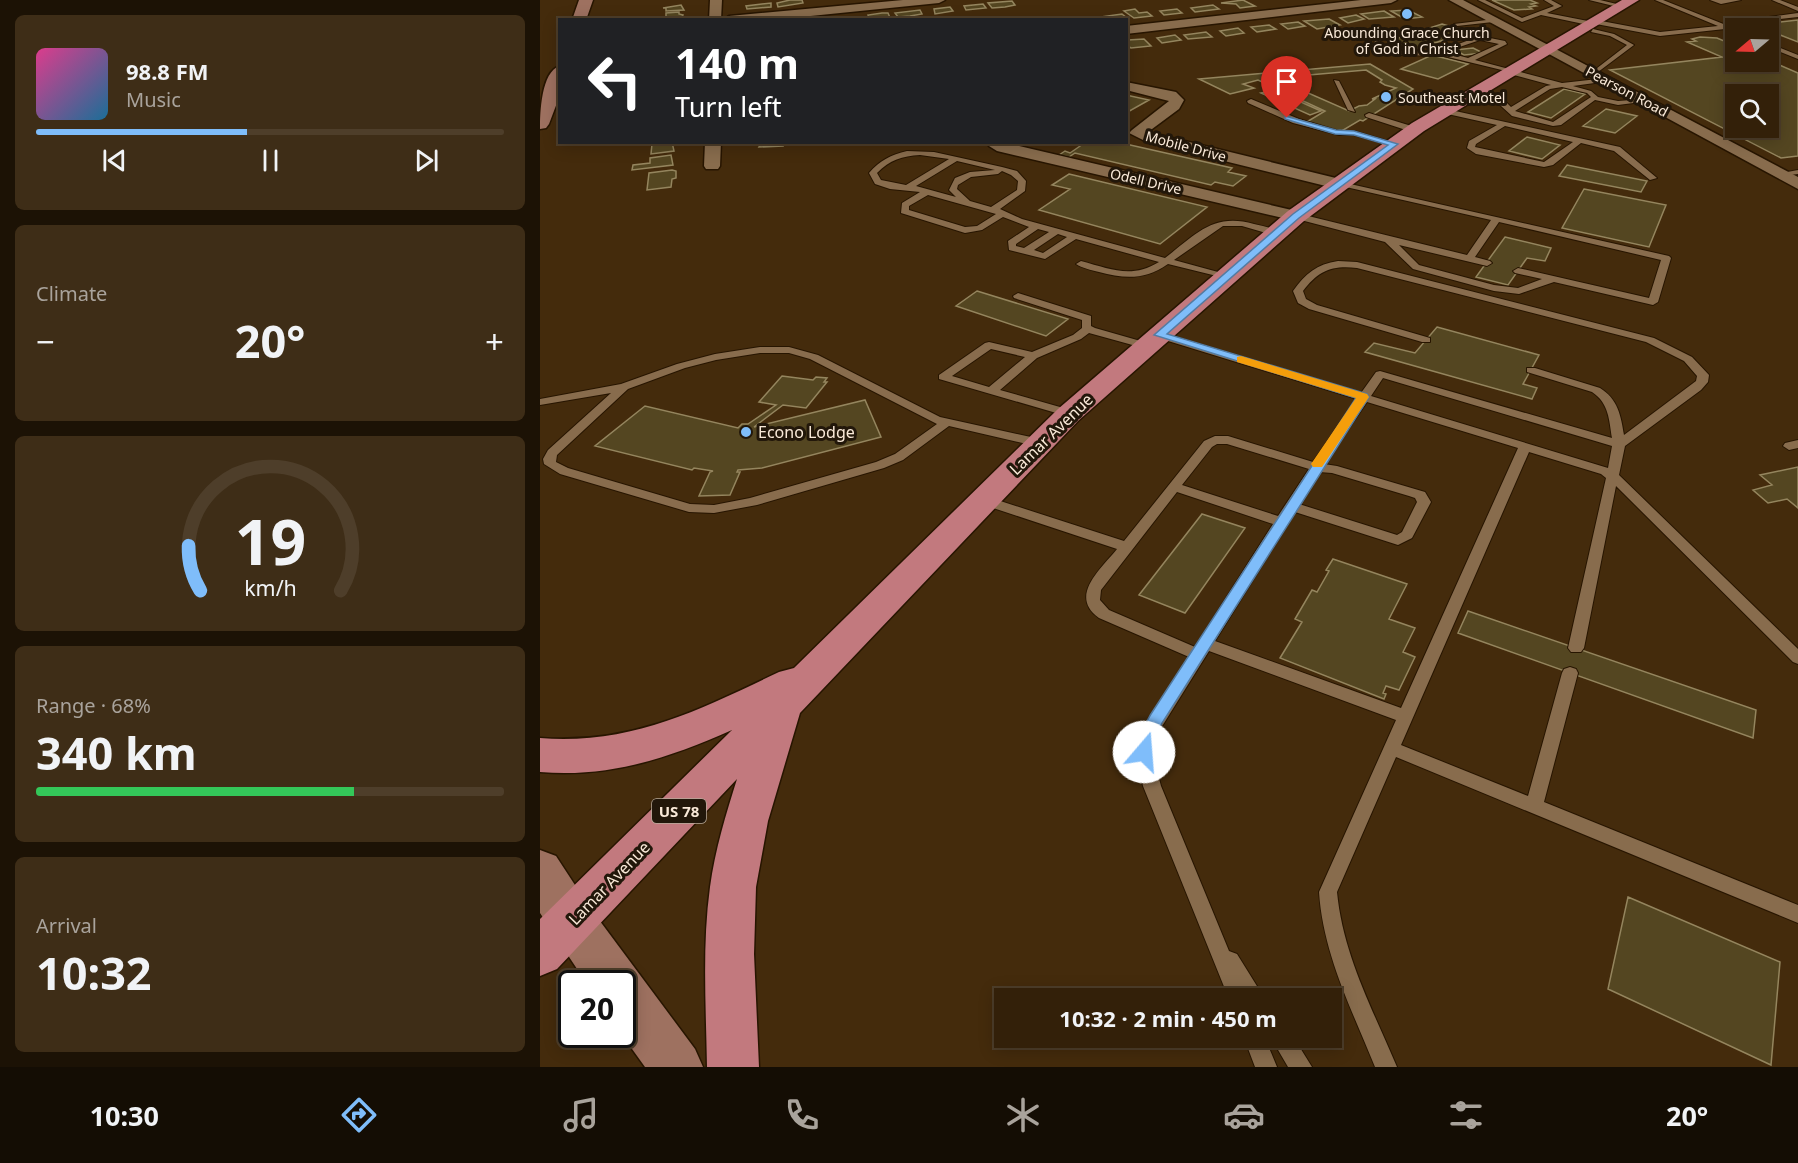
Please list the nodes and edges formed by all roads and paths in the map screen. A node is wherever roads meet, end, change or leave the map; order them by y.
1 (586, 0) edge
2 (716, 0) edge
3 (939, 0) edge
4 (1279, 0) edge
5 (1391, 0) edge
6 (1547, 0) edge
7 (1592, 0) edge
8 (1658, 0) edge
9 (1713, 0) edge
10 (1738, 0) edge
11 (1775, 0) edge
12 (1482, 1) edge
13 (1459, 2) edge
14 (1627, 3) edge
15 (1798, 9) edge
16 (1295, 11) junction
17 (1540, 13) junction
18 (1798, 15) edge
19 (580, 18) edge
20 (715, 18) edge
21 (750, 18) edge
22 (1770, 18) edge
23 (1493, 20) junction
24 (1457, 24) dead end
25 (1591, 25) junction
26 (1725, 27) edge
27 (1725, 27) edge
28 (1128, 30) edge
29 (1381, 37) dead end
30 (1779, 49) edge
31 (1551, 50) junction
32 (1438, 53) junction
33 (1798, 57) edge
34 (1469, 60) junction
35 (1513, 72) junction
36 (558, 76) edge
37 (1600, 77) junction
38 (1336, 81) dead end
39 (1563, 85) junction
40 (1128, 86) edge
41 (1473, 96) junction
42 (1594, 98) junction
43 (1251, 101) dead end
44 (1645, 101) junction
45 (1352, 110) dead end
46 (1446, 111) junction
47 (1510, 111) junction
48 (1369, 115) dead end
49 (540, 124) edge
50 (1503, 124) junction
51 (1404, 137) junction
52 (1579, 141) junction
53 (713, 144) edge
54 (996, 147) edge
55 (956, 159) junction
56 (712, 166) dead end
57 (1274, 168) junction
58 (1012, 172) junction
59 (1798, 172) edge
60 (1781, 174) junction
61 (1653, 177) dead end
62 (1339, 183) junction
63 (1798, 184) edge
64 (907, 188) junction
65 (927, 192) junction
66 (1230, 200) junction
67 (967, 203) junction
68 (998, 212) junction
69 (1496, 220) junction
70 (1286, 224) junction
71 (1036, 226) junction
72 (1057, 231) junction
73 (1074, 236) junction
74 (1388, 240) junction
75 (1025, 252) junction
76 (1469, 259) junction
77 (1166, 261) junction
78 (1488, 263) dead end
79 (1081, 264) dead end
80 (1518, 271) dead end
81 (1226, 277) junction
82 (1553, 279) junction
83 (1018, 296) dead end
84 (1087, 329) junction
85 (1426, 340) dead end
86 (1153, 341) junction
87 (1033, 356) junction
88 (1531, 370) dead end
89 (624, 387) junction
90 (991, 391) junction
91 (1363, 397) junction
92 (540, 402) edge
93 (1070, 413) junction
94 (946, 423) junction
95 (1040, 443) junction
96 (1618, 444) junction
97 (1525, 446) junction
98 (1316, 467) junction
99 (1612, 476) junction
100 (1174, 488) junction
101 (983, 500) junction
102 (1291, 506) junction
103 (1281, 522) junction
104 (1126, 547) junction
105 (1201, 648) junction
106 (1576, 648) dead end
107 (1798, 658) edge
108 (1570, 673) dead end
109 (800, 687) junction
110 (1404, 716) junction
111 (1391, 748) junction
112 (540, 755) edge
113 (1534, 806) junction
114 (540, 871) edge
115 (1798, 914) edge
116 (556, 936) edge
117 (1213, 936) junction
118 (599, 970) edge
119 (1234, 988) edge
120 (1248, 988) edge
121 (636, 1011) edge
122 (1258, 1048) edge
123 (1288, 1048) edge
124 (677, 1067) edge
125 (734, 1067) edge
126 (1266, 1067) edge
127 (1301, 1067) edge
128 (1386, 1067) edge

1 - 19 main road
2 - 20 street
3 - 21 street
4 - 16 street
5 - 16 street
6 - 17 lane
7 - 14 lane
8 - 26 lane
9 - 10 lane
11 - 15 lane
12 - 13 lane
12 - 17 lane
13 - 23 street, Pearson Road
14 - 25 highway, Lamar Avenue / US 78
16 - 28 street
17 - 25 lane
18 - 22 lane
23 - 24 lane
23 - 31 street, Pearson Road
25 - 27 lane
25 - 31 highway, Lamar Avenue / US 78
25 - 37 lane
29 - 32 lane
30 - 33 lane
31 - 35 highway, Lamar Avenue / US 78
31 - 37 street, Pearson Road
32 - 34 lane
32 - 34 lane
34 - 35 lane
35 - 39 lane
35 - 41 highway, Lamar Avenue / US 78
36 - 49 main road
37 - 39 lane
37 - 44 street, Pearson Road
38 - 45 lane
39 - 42 lane
39 - 47 lane
40 - 57 street, Mobile Drive
41 - 46 highway, Lamar Avenue / US 78
41 - 47 lane
42 - 44 lane
42 - 47 lane
43 - 51 lane
44 - 60 street, Pearson Road
46 - 50 lane
46 - 51 highway, Lamar Avenue / US 78
48 - 51 lane
50 - 52 lane
50 - 52 lane
51 - 62 highway, Lamar Avenue / US 78
52 - 61 lane
53 - 56 street
54 - 66 street, Odell Drive
55 - 58 lane
55 - 64 lane
55 - 64 lane
57 - 62 street, Mobile Drive
57 - 66 street
58 - 67 lane
58 - 68 lane
59 - 60 lane
60 - 63 street, Pearson Road
62 - 69 lane
62 - 70 highway, Lamar Avenue / US 78
64 - 65 lane
65 - 67 lane
65 - 68 lane
66 - 70 street, Odell Drive
67 - 68 lane
68 - 71 lane
69 - 76 lane
69 - 82 lane
70 - 74 lane
70 - 77 lane
70 - 81 highway, Lamar Avenue / US 78
71 - 72 lane
71 - 75 lane
72 - 73 lane
72 - 75 lane
73 - 75 lane
73 - 77 lane
74 - 76 lane
74 - 82 lane
76 - 78 lane
77 - 79 lane
77 - 81 lane
80 - 82 lane
81 - 86 highway, Lamar Avenue / US 78
83 - 84 lane
84 - 86 lane
84 - 87 lane
85 - 96 lane
86 - 91 lane
86 - 93 highway, Lamar Avenue / US 78
87 - 90 lane
87 - 90 lane
88 - 96 lane
89 - 92 lane
89 - 94 lane
89 - 94 lane
90 - 93 lane
91 - 96 lane
91 - 97 lane
91 - 98 lane
93 - 95 highway, Lamar Avenue / US 78
94 - 95 lane
95 - 101 highway, Lamar Avenue / US 78
96 - 99 lane
97 - 99 lane
97 - 110 lane
98 - 100 lane
98 - 102 lane
98 - 102 lane
99 - 106 lane
99 - 107 lane
100 - 103 lane
100 - 104 lane
101 - 104 lane
101 - 109 highway, Lamar Avenue / US 78
102 - 103 lane
103 - 105 lane
104 - 105 lane
105 - 110 lane
105 - 117 lane
108 - 113 lane
109 - 112 highway
109 - 116 highway, Lamar Avenue / US 78
109 - 125 highway
110 - 111 lane
111 - 113 lane
111 - 128 lane
113 - 115 lane
114 - 116 main road
116 - 118 main road
117 - 119 lane
117 - 120 lane
121 - 124 main road
122 - 126 lane
123 - 127 lane

